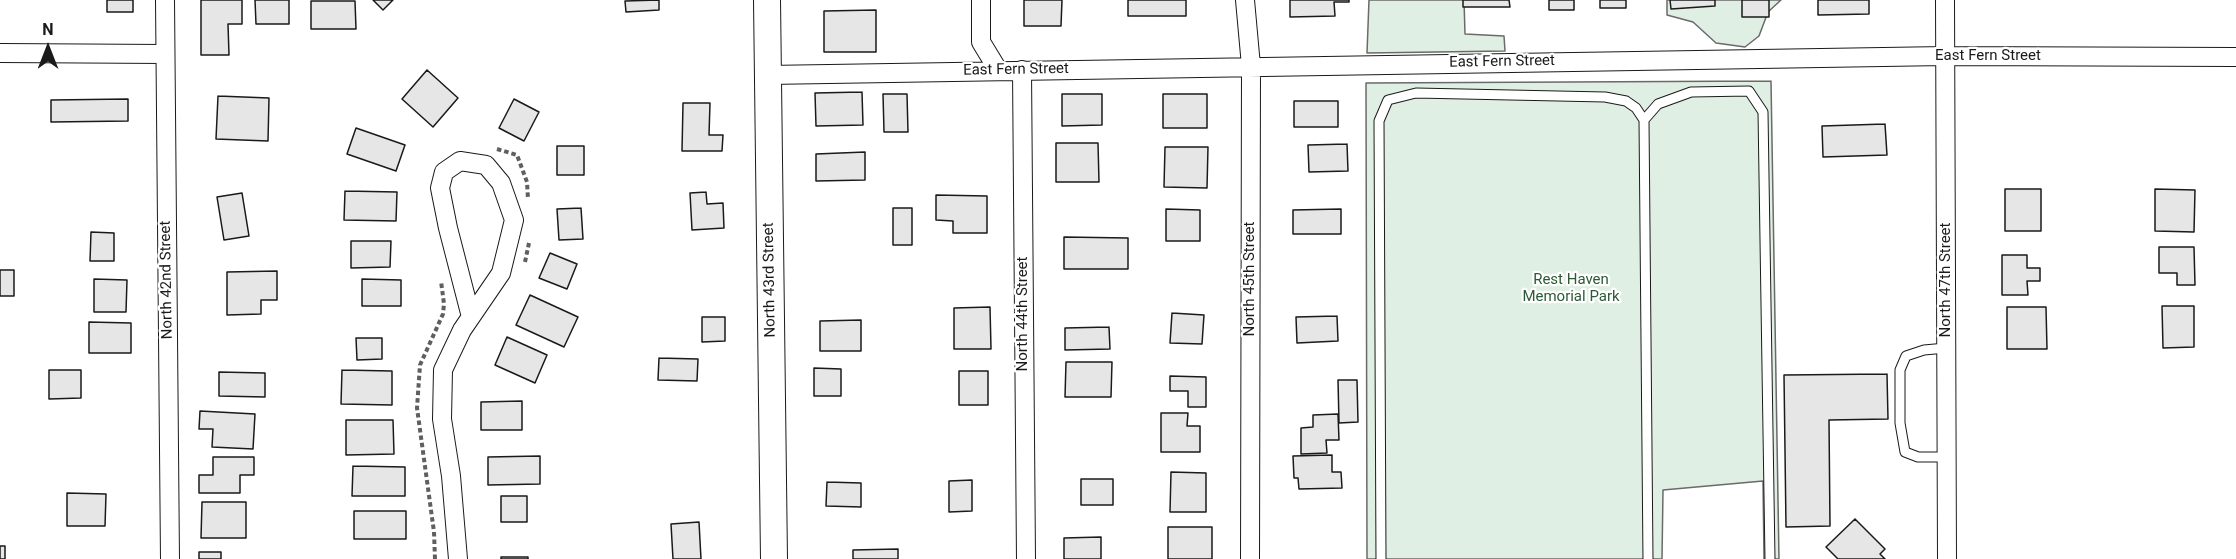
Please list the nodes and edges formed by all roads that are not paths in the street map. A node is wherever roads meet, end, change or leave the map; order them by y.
1 (165, 0) edge
2 (767, 0) edge
3 (981, 0) edge
4 (1245, 0) edge
5 (1945, 0) edge
6 (0, 53) edge
7 (165, 54) junction
8 (1945, 56) junction
9 (2236, 57) edge
10 (1251, 66) junction
11 (998, 70) junction
12 (1022, 70) junction
13 (767, 75) junction
14 (1644, 120) junction
15 (471, 317) junction
16 (1946, 348) junction
17 (1947, 457) junction
18 (774, 510) junction
19 (170, 559) edge
20 (458, 559) edge
21 (760, 559) edge
22 (774, 559) edge
23 (1026, 559) edge
24 (1250, 559) edge
25 (1381, 559) edge
26 (1648, 559) edge
27 (1770, 559) edge
28 (1947, 559) edge

1 - 7 street, North 42nd Street
2 - 13 street, North 43rd Street
3 - 11 street
4 - 10 street, North 45th Street
5 - 8 street, North 47th Street
6 - 7 street
7 - 19 street, North 42nd Street
8 - 9 street, East Fern Street
8 - 10 street, East Fern Street
8 - 16 street, North 47th Street
10 - 12 street, East Fern Street
10 - 24 street, North 45th Street
11 - 12 street, East Fern Street
11 - 13 street, East Fern Street
12 - 23 street, North 44th Street
13 - 18 street, North 43rd Street
14 - 25 lane
14 - 26 lane
14 - 27 lane
15 - 15 street
15 - 20 street
16 - 17 street, North 47th Street
16 - 17 lane
17 - 28 street, North 47th Street
18 - 21 street
18 - 22 street, North 43rd Street

